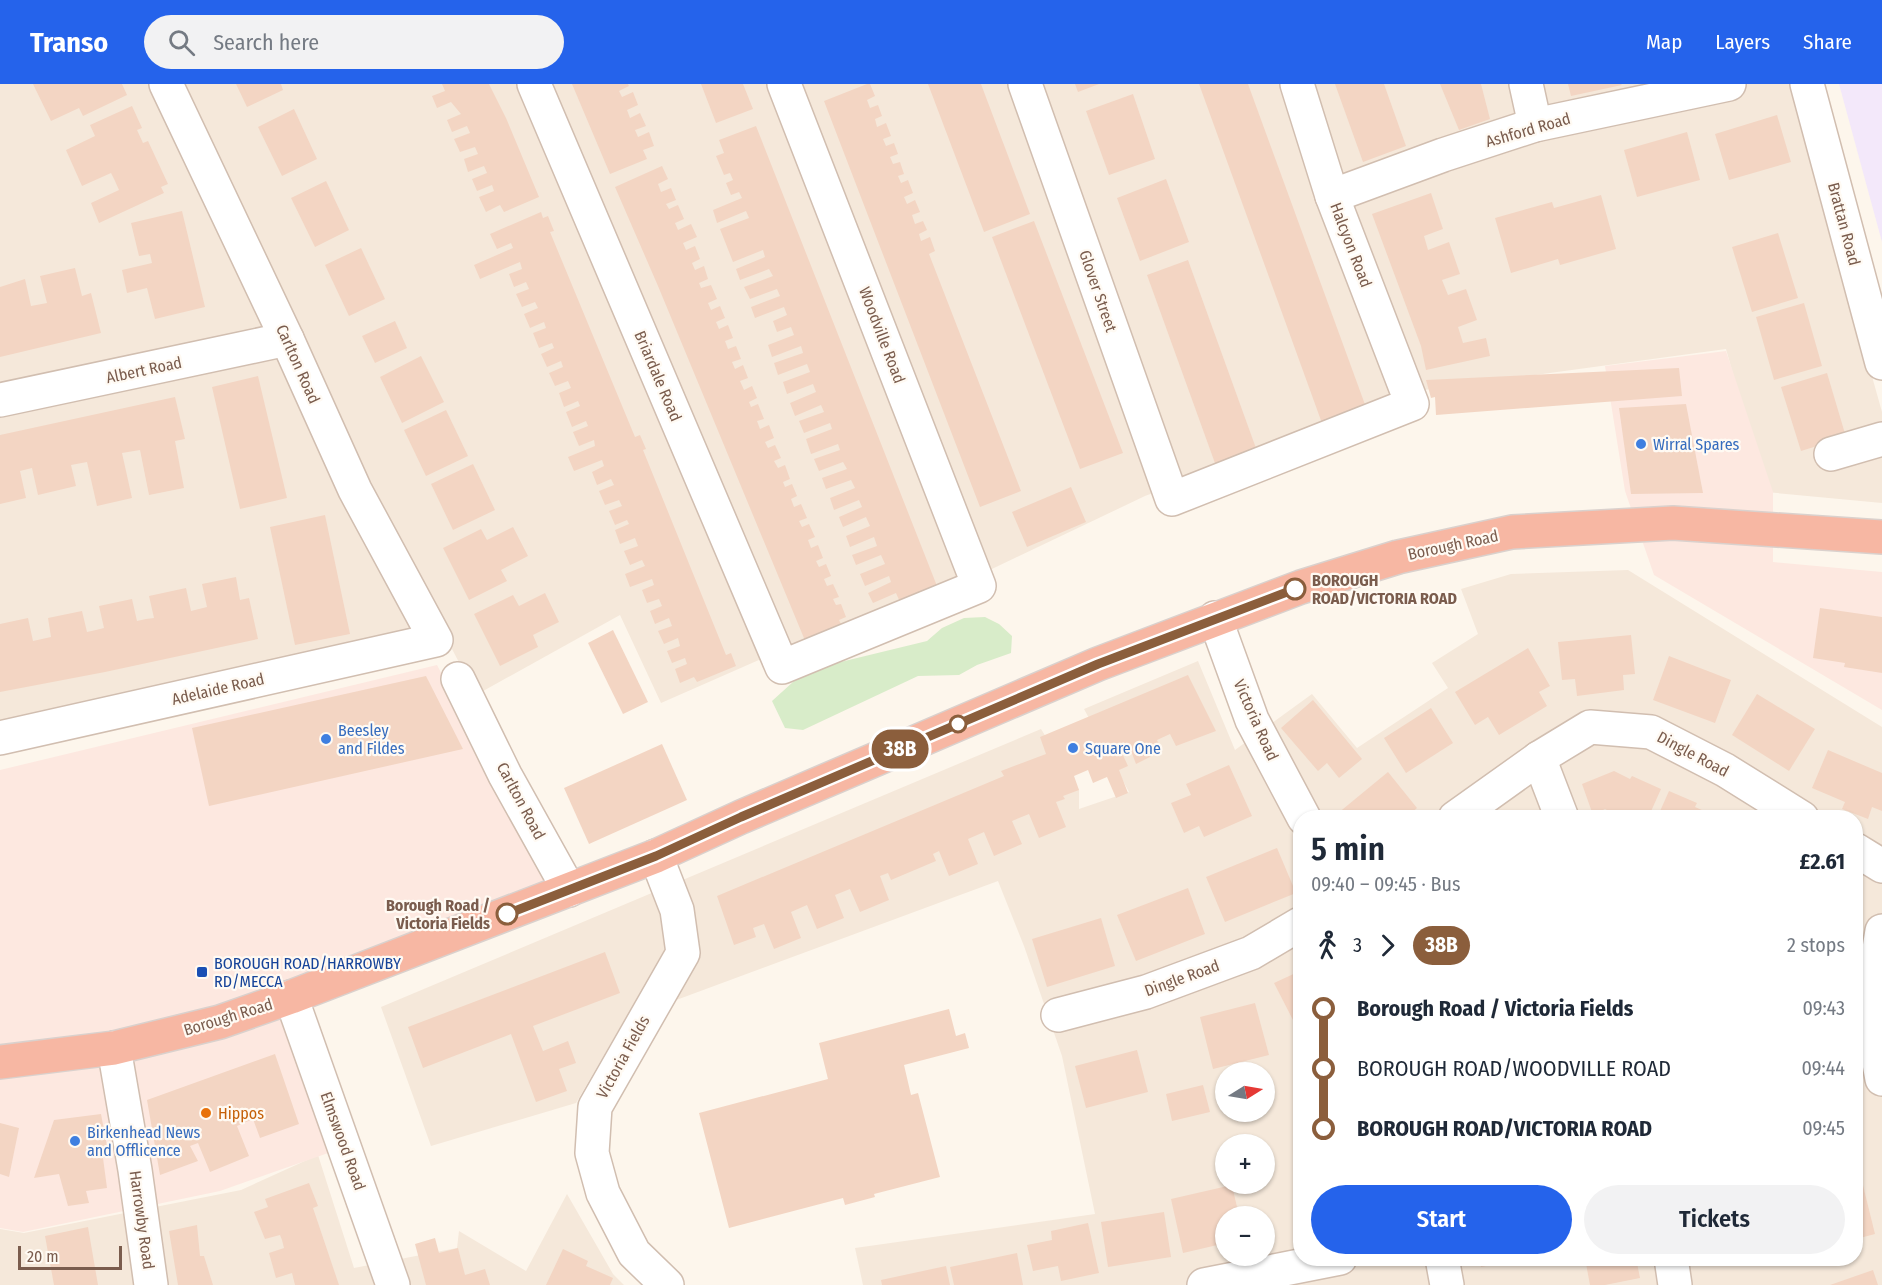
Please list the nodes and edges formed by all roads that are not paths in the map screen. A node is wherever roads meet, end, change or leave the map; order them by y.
1 (166, 84) edge
2 (534, 84) edge
3 (784, 84) edge
4 (1025, 84) edge
5 (1296, 84) edge
6 (1526, 84) edge
7 (1729, 84) edge
8 (1807, 84) edge
9 (1535, 125) junction
10 (1332, 196) junction
11 (287, 339) junction
12 (1882, 363) edge
13 (0, 400) edge
14 (1412, 404) joint
15 (1882, 439) edge
16 (1831, 454) dead end
17 (1882, 537) edge
18 (979, 586) joint
19 (1215, 618) junction
20 (436, 640) joint
21 (458, 678) dead end
22 (0, 738) edge
23 (1539, 758) junction
24 (1300, 810) edge
25 (1466, 810) edge
26 (1559, 810) edge
27 (1789, 810) edge
28 (1863, 854) edge
29 (656, 856) junction
30 (1882, 866) edge
31 (569, 890) junction
32 (1293, 928) edge
33 (1882, 931) edge
34 (291, 997) junction
35 (1058, 1015) dead end
36 (114, 1048) junction
37 (0, 1062) edge
38 (1882, 1079) edge
39 (1300, 1266) edge
40 (1443, 1266) edge
41 (1672, 1266) edge
42 (151, 1285) edge
43 (393, 1285) edge
44 (667, 1285) edge
45 (1204, 1285) edge
46 (1447, 1285) edge
47 (1675, 1285) edge

1 - 11 street, Carlton Road
2 - 18 street, Briardale Road
3 - 18 street, Woodville Road
4 - 14 street, Glover Street
5 - 10 street, Halcyon Road
6 - 9 street
7 - 9 street, Ashford Road
8 - 12 street, Brattan Road
9 - 10 street, Ashford Road
10 - 14 street, Halcyon Road
11 - 13 street, Albert Road
11 - 20 street, Carlton Road
15 - 16 street
17 - 19 highway, Borough Road
19 - 24 street, Victoria Road
19 - 29 highway, Borough Road
20 - 22 street, Adelaide Road
21 - 31 street, Carlton Road
23 - 25 street, Dingle Road
23 - 26 street
23 - 27 street, Dingle Road
28 - 30 street
29 - 31 highway, Borough Road
29 - 44 street, Victoria Fields
31 - 34 highway, Borough Road
32 - 35 street, Dingle Road
33 - 38 street
34 - 36 highway, Borough Road
34 - 43 street, Elmswood Road
36 - 37 highway, Borough Road
36 - 42 street, Harrowby Road
39 - 45 street
40 - 46 street
41 - 47 street

